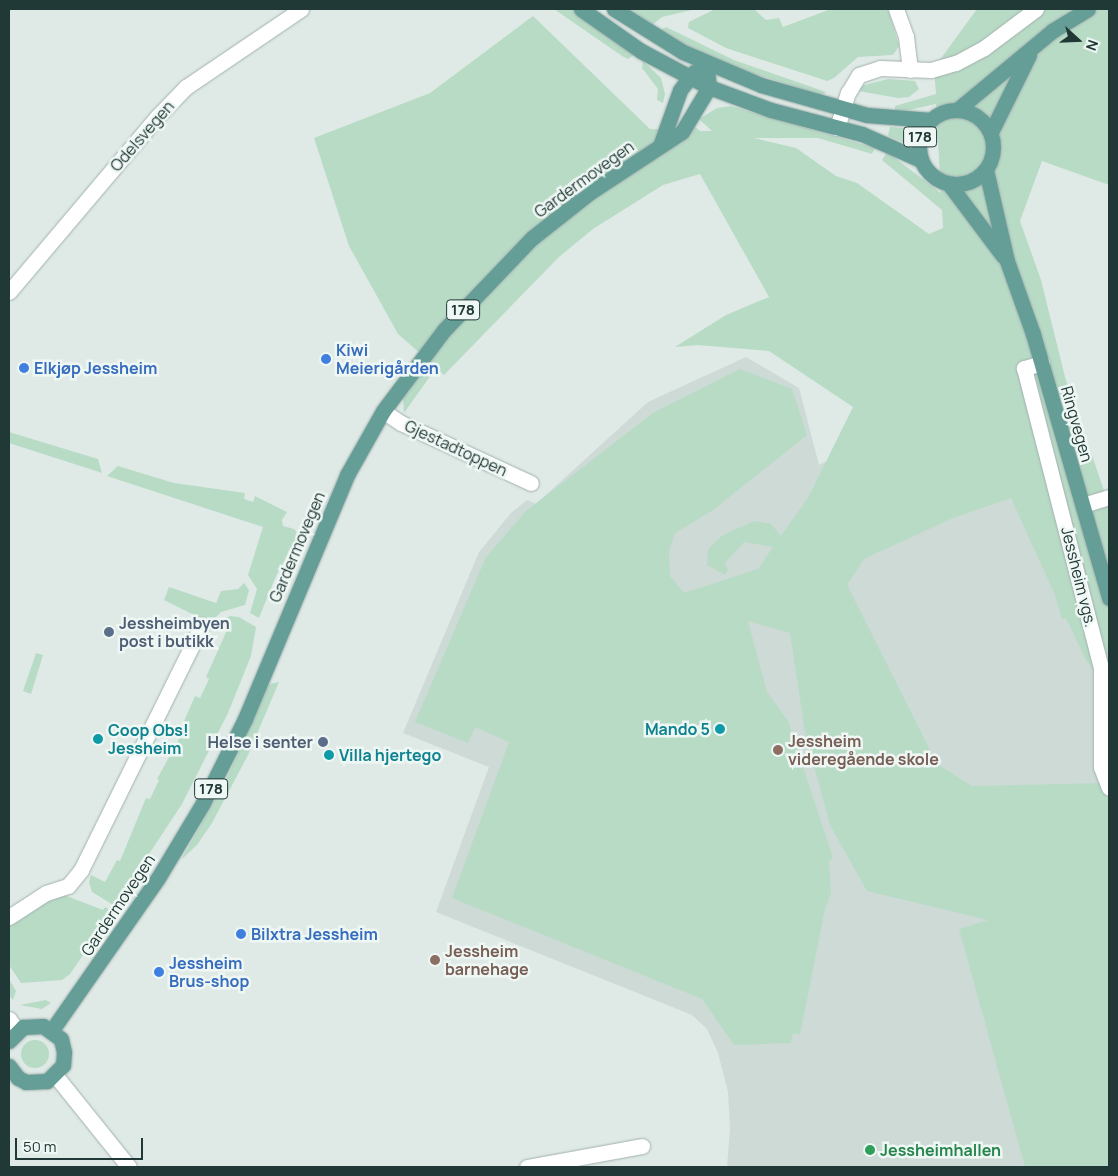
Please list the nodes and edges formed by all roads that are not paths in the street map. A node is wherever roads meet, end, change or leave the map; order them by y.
1 (302, 9) edge
2 (581, 9) edge
3 (614, 9) edge
4 (896, 9) edge
5 (1036, 9) edge
6 (1088, 9) edge
7 (1033, 47) junction
8 (706, 63) junction
9 (910, 70) junction
10 (688, 77) junction
11 (709, 87) junction
12 (844, 109) junction
13 (957, 110) junction
14 (931, 120) junction
15 (837, 128) junction
16 (991, 132) junction
17 (660, 146) junction
18 (921, 160) junction
19 (986, 170) junction
20 (949, 184) junction
21 (1007, 262) junction
22 (9, 292) edge
23 (1042, 363) junction
24 (382, 411) junction
25 (531, 483) dead end
26 (1109, 497) edge
27 (1083, 505) junction
28 (1109, 598) edge
29 (202, 626) dead end
30 (1109, 788) edge
31 (9, 917) edge
32 (12, 1030) edge
33 (52, 1030) junction
34 (9, 1066) edge
35 (55, 1075) junction
36 (13, 1084) edge
37 (642, 1146) dead end
38 (129, 1167) edge
39 (527, 1167) edge

1 - 22 street, Odelsvegen
2 - 10 main road
3 - 8 main road
4 - 9 street
5 - 9 street
6 - 7 main road, 178
7 - 13 main road, 178
7 - 16 main road, 178
8 - 10 main road, Gardermovegen
8 - 11 main road
8 - 12 main road, 178
9 - 12 street
10 - 11 main road
10 - 17 main road, Gardermovegen
11 - 15 main road, 178
11 - 17 main road, Gardermovegen / 178
12 - 14 main road, 178
12 - 15 street
13 - 14 main road, 178
13 - 16 main road, 178
14 - 18 main road, 178
15 - 18 main road, 178
16 - 19 main road, 178
17 - 24 main road, Gardermovegen / 178
18 - 20 main road, 178
19 - 20 main road
19 - 21 main road, Ringvegen
20 - 21 main road, Ringvegen
21 - 23 main road, Ringvegen
23 - 27 main road, Ringvegen
23 - 30 street, Jessheim vgs.
24 - 25 street, Gjestadtoppen
24 - 33 main road, Gardermovegen / 178
26 - 27 street
27 - 28 main road, Ringvegen
29 - 31 street
32 - 33 main road
33 - 35 main road
34 - 36 main road
35 - 36 main road
35 - 38 street
37 - 39 street

